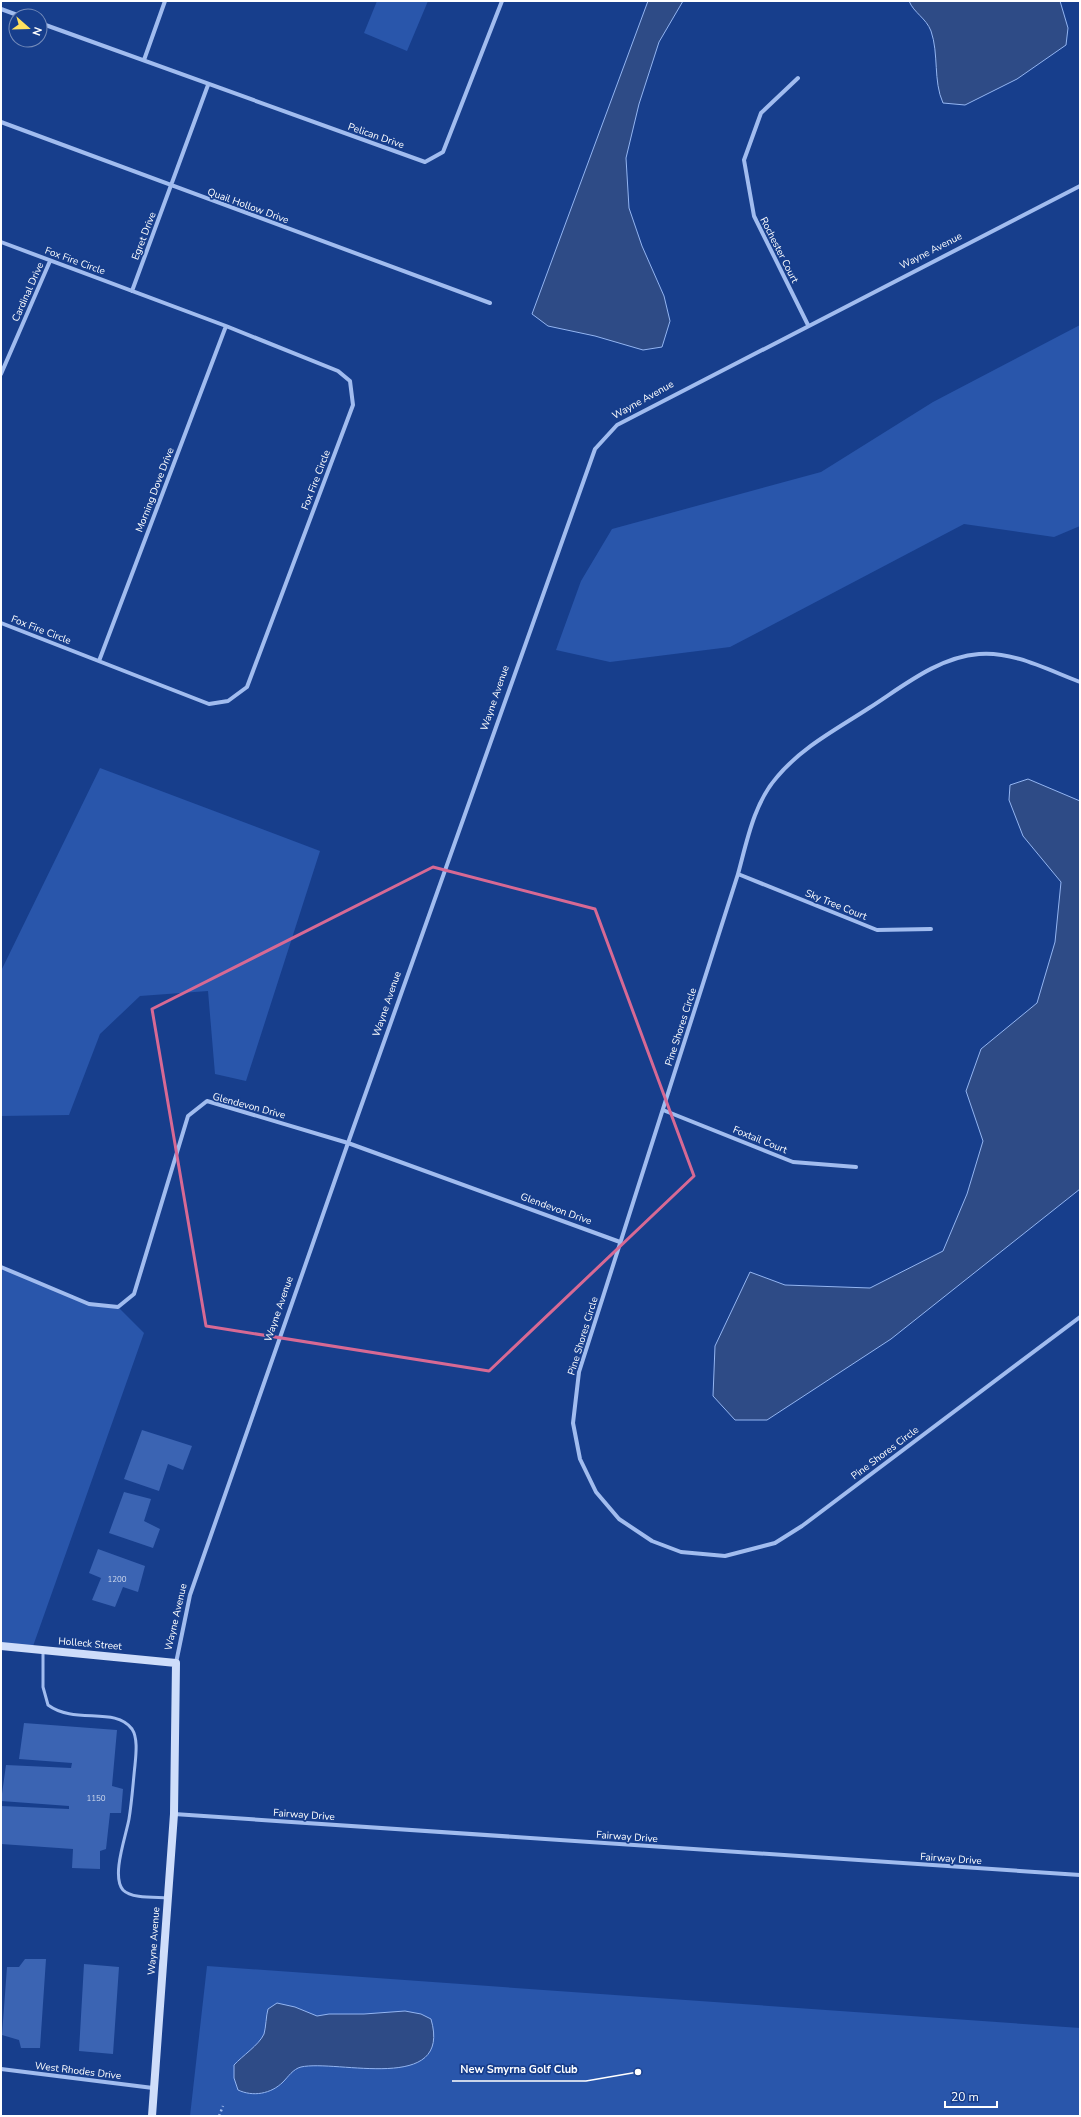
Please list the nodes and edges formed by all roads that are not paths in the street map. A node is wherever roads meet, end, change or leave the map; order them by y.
1 (165, 1) edge
2 (502, 1) edge
3 (48, 26) edge
4 (144, 60) junction
5 (798, 78) dead end
6 (208, 85) junction
7 (1, 122) edge
8 (172, 186) junction
9 (1080, 186) edge
10 (1, 242) edge
11 (50, 261) junction
12 (132, 291) junction
13 (490, 303) dead end
14 (808, 325) junction
15 (226, 326) junction
16 (1, 374) edge
17 (1, 624) edge
18 (99, 661) junction
19 (1080, 682) edge
20 (738, 874) junction
21 (931, 929) dead end
22 (663, 1110) junction
23 (348, 1143) junction
24 (856, 1167) dead end
25 (620, 1242) junction
26 (1, 1266) edge
27 (1080, 1317) edge
28 (1, 1646) edge
29 (43, 1650) junction
30 (176, 1663) junction
31 (174, 1814) junction
32 (1080, 1875) edge
33 (168, 1898) junction
34 (1, 2069) edge
35 (153, 2088) junction
36 (152, 2116) edge

1 - 4 street
2 - 6 street, Pelican Drive
3 - 4 street, Pelican Drive
4 - 6 street, Pelican Drive
5 - 14 street, Rochester Court
6 - 8 street
7 - 8 street, Quail Hollow Drive
8 - 12 street, Egret Drive
8 - 13 street, Quail Hollow Drive
9 - 14 street, Wayne Avenue
10 - 11 street, Fox Fire Circle
11 - 12 street, Fox Fire Circle
11 - 16 street, Cardinal Drive
12 - 15 street, Fox Fire Circle
14 - 23 street, Wayne Avenue
15 - 18 street, Morning Dove Drive
15 - 18 street, Fox Fire Circle
17 - 18 street, Fox Fire Circle
19 - 20 street, Pine Shores Circle
20 - 21 street, Sky Tree Court
20 - 22 street, Pine Shores Circle
22 - 24 street, Foxtail Court
22 - 25 street, Pine Shores Circle
23 - 25 street, Glendevon Drive
23 - 26 street, Glendevon Drive
23 - 30 street, Wayne Avenue
25 - 27 street, Pine Shores Circle
28 - 29 street, Holleck Street
29 - 30 street, Holleck Street
29 - 33 lane
30 - 31 street, Wayne Avenue
31 - 32 street, Fairway Drive
31 - 33 street, Wayne Avenue
33 - 35 street, Wayne Avenue
34 - 35 street, West Rhodes Drive
35 - 36 street, Wayne Avenue

